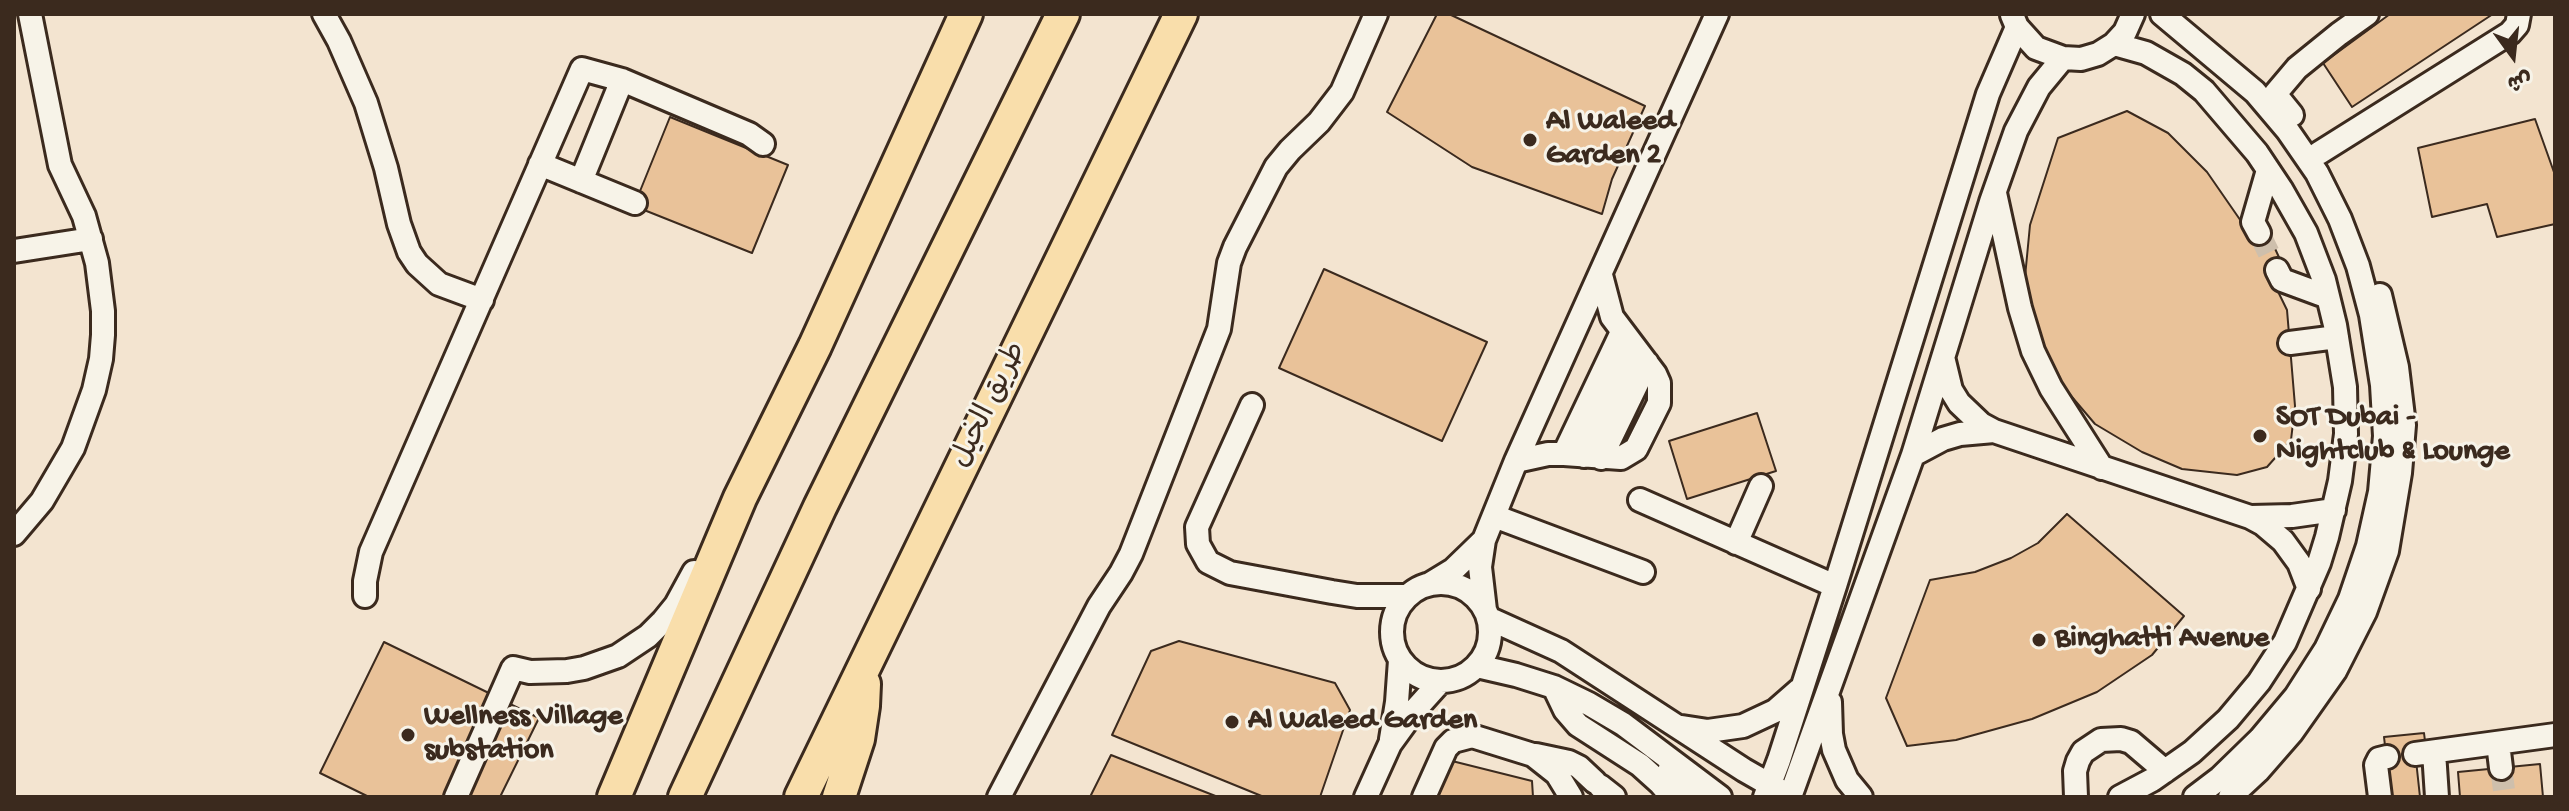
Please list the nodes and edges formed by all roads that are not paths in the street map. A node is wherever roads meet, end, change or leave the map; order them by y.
1 (30, 14) edge
2 (324, 14) edge
3 (966, 14) edge
4 (1063, 14) edge
5 (1181, 14) edge
6 (1376, 14) edge
7 (1717, 14) edge
8 (2133, 14) edge
9 (2162, 14) edge
10 (2367, 14) edge
11 (2519, 14) edge
12 (2014, 21) edge
13 (2114, 44) junction
14 (2063, 58) junction
15 (622, 80) junction
16 (763, 144) dead end
17 (2319, 153) junction
18 (540, 164) junction
19 (2268, 170) junction
20 (581, 181) junction
21 (1995, 192) junction
22 (635, 203) dead end
23 (2259, 233) tunnel mouth
24 (91, 239) junction
25 (14, 251) edge
26 (2277, 270) tunnel mouth
27 (1601, 275) junction
28 (2328, 297) junction
29 (482, 300) junction
30 (2337, 337) junction
31 (2290, 343) dead end
32 (1635, 348) junction
33 (1944, 361) junction
34 (1252, 405) dead end
35 (1994, 431) junction
36 (1913, 455) junction
37 (1583, 456) junction
38 (1516, 461) junction
39 (2102, 468) junction
40 (1761, 486) dead end
41 (740, 498) junction
42 (1640, 500) dead end
43 (2334, 510) junction
44 (1494, 516) junction
45 (2250, 517) junction
46 (14, 534) edge
47 (1484, 540) junction
48 (1736, 543) junction
49 (1643, 572) dead end
50 (1428, 585) junction
51 (1835, 586) junction
52 (2309, 589) junction
53 (365, 596) dead end
54 (1407, 596) junction
55 (1487, 614) junction
56 (1400, 660) junction
57 (1477, 666) junction
58 (863, 670) junction
59 (1441, 681) junction
60 (1832, 685) junction
61 (1554, 687) junction
62 (1801, 688) junction
63 (1673, 725) junction
64 (2555, 735) edge
65 (2498, 743) junction
66 (1390, 744) junction
67 (1655, 747) junction
68 (1533, 755) junction
69 (2387, 757) dead end
70 (2501, 768) tunnel mouth
71 (2165, 771) junction
72 (1604, 791) edge
73 (1767, 791) edge
74 (456, 797) edge
75 (614, 797) edge
76 (685, 797) edge
77 (801, 797) edge
78 (839, 797) edge
79 (999, 797) edge
80 (1366, 797) edge
81 (1424, 797) edge
82 (1571, 797) edge
83 (1672, 797) edge
84 (1690, 797) edge
85 (1720, 797) edge
86 (1791, 797) edge
87 (1861, 797) edge
88 (2076, 797) edge
89 (2120, 797) edge
90 (2195, 797) edge
91 (2230, 797) edge
92 (2380, 797) edge
93 (2437, 797) edge

1 - 24 street
2 - 29 street
3 - 41 highway
4 - 76 highway
5 - 58 highway, طريق الخيل
6 - 79 street
7 - 27 street
8 - 13 street
9 - 90 street
10 - 17 street
11 - 17 street
12 - 14 street
12 - 51 street
13 - 14 street
13 - 19 street
14 - 21 street
15 - 16 street
15 - 18 street
15 - 20 street
17 - 91 street
18 - 20 street
18 - 29 street
19 - 23 street
19 - 28 street
20 - 22 street
21 - 33 street
21 - 39 street
24 - 25 street
24 - 46 street
26 - 28 street
27 - 32 street
27 - 38 street
28 - 30 street
29 - 53 street
30 - 31 street
30 - 43 street
32 - 37 street
32 - 37 street
33 - 35 street
33 - 36 street
34 - 54 street
35 - 36 street
35 - 39 street
36 - 60 street
37 - 38 street
38 - 44 street
39 - 45 street
40 - 48 street
41 - 74 street
41 - 75 highway
42 - 48 street
43 - 45 street
43 - 52 street
44 - 47 street
44 - 49 street
45 - 52 street
47 - 50 street
47 - 55 street
48 - 51 street
50 - 54 street
50 - 55 street
51 - 62 street
52 - 71 street
54 - 56 street
55 - 57 street
55 - 63 street
56 - 59 street
56 - 66 street
57 - 59 street
57 - 61 street
58 - 77 highway, طريق الخيل
58 - 78 highway
59 - 66 street
60 - 86 street
60 - 87 street
61 - 67 street
61 - 83 street
62 - 63 street
62 - 73 street
63 - 73 street
64 - 65 street
65 - 70 street
65 - 93 street
66 - 80 street
67 - 84 street
67 - 85 street
68 - 72 street
68 - 81 street
68 - 82 street
69 - 92 street
71 - 88 street
71 - 89 street
72 - 82 street
73 - 86 street

